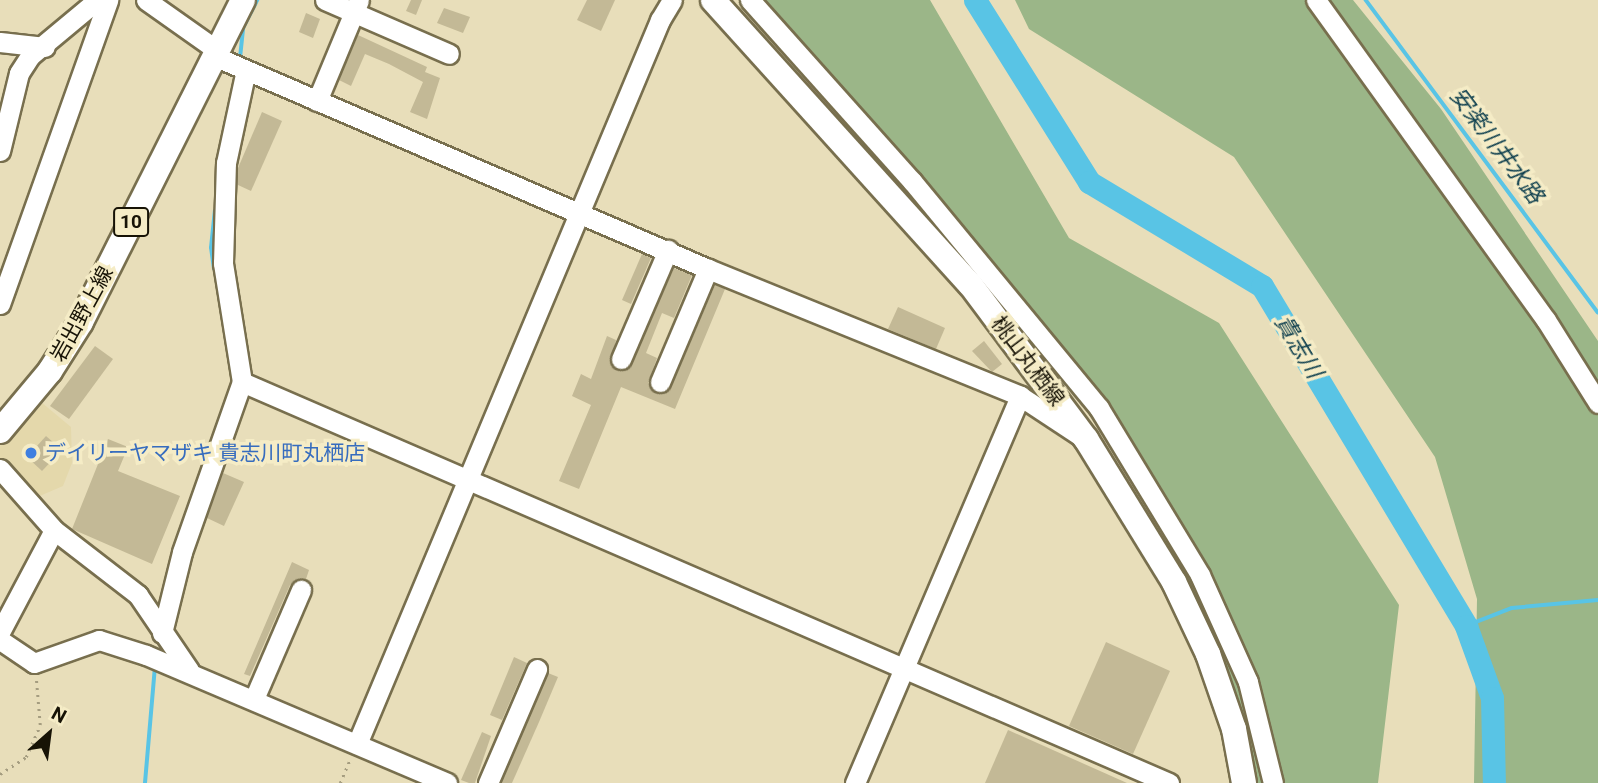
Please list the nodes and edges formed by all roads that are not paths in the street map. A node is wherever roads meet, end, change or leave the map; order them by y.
1 (102, 0) edge
2 (146, 0) edge
3 (243, 0) edge
4 (325, 0) edge
5 (672, 0) edge
6 (713, 0) edge
7 (750, 0) edge
8 (1316, 0) edge
9 (357, 6) edge
10 (0, 42) edge
11 (45, 47) junction
12 (216, 53) junction
13 (449, 54) dead end
14 (246, 70) junction
15 (317, 101) junction
16 (3, 125) edge
17 (0, 151) edge
18 (582, 212) junction
19 (668, 250) junction
20 (708, 269) junction
21 (0, 304) edge
22 (621, 359) dead end
23 (242, 382) junction
24 (660, 382) dead end
25 (1020, 396) junction
26 (1598, 403) edge
27 (0, 431) edge
28 (1086, 439) junction
29 (0, 468) edge
30 (471, 478) junction
31 (54, 530) junction
32 (301, 590) dead end
33 (0, 632) edge
34 (162, 632) junction
35 (0, 640) edge
36 (905, 666) junction
37 (537, 669) dead end
38 (190, 671) junction
39 (254, 699) junction
40 (357, 744) junction
41 (447, 783) edge
42 (488, 783) edge
43 (855, 783) edge
44 (1169, 783) edge
45 (1244, 783) edge
46 (1273, 783) edge

1 - 11 street
1 - 21 street
2 - 12 street
3 - 12 main road, 岩出野上線 / 10
4 - 9 street
5 - 18 street
6 - 28 main road, 桃山丸栖線
7 - 46 street
8 - 26 street
9 - 13 street
9 - 15 street
10 - 11 street
11 - 16 street
12 - 14 street
12 - 27 main road, 岩出野上線 / 10
14 - 15 street
14 - 23 street
15 - 18 street
16 - 17 street
18 - 19 street
18 - 30 street
19 - 20 street
19 - 22 street
20 - 24 street
20 - 25 street
23 - 30 street
23 - 34 street
25 - 28 street
25 - 36 street
28 - 45 main road, 桃山丸栖線
29 - 31 street
30 - 36 street
30 - 40 street
31 - 33 street
31 - 34 street
32 - 39 street
34 - 38 street
35 - 38 street
36 - 43 street
36 - 44 street
37 - 42 street
38 - 39 street
39 - 40 street
40 - 41 street

